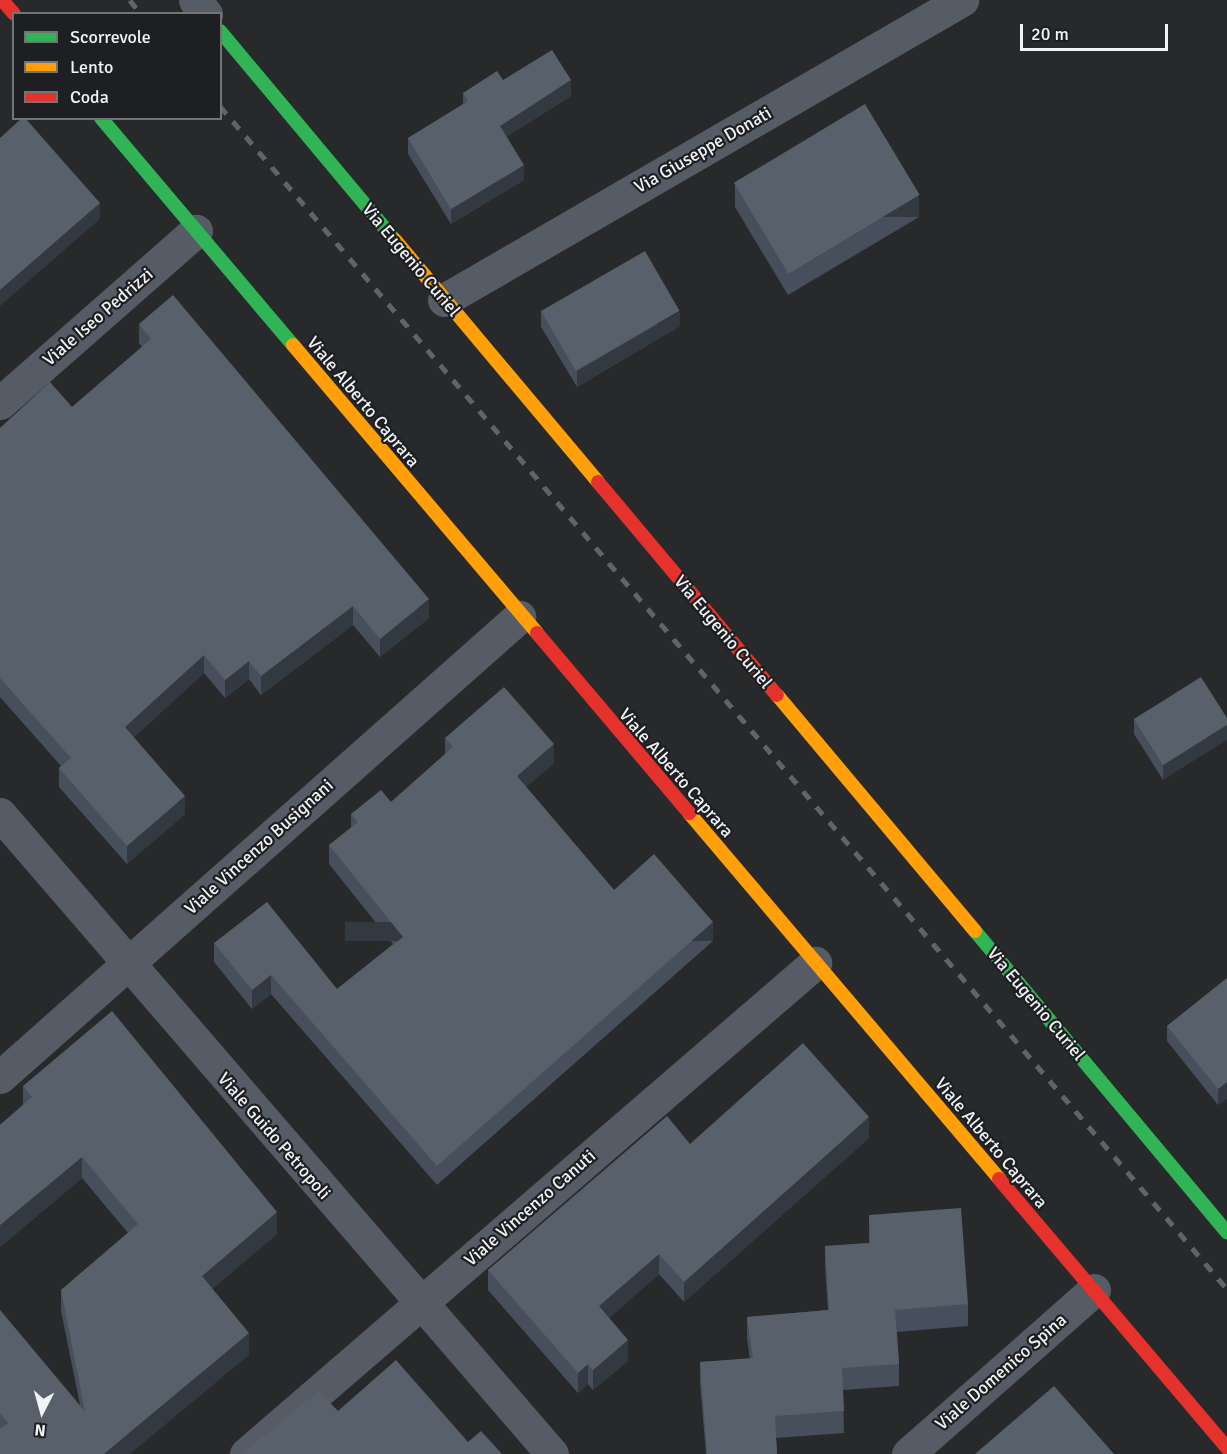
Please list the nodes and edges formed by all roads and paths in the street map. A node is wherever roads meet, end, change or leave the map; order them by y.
1 (2, 0) edge
2 (195, 0) edge
3 (962, 0) edge
4 (12, 12) edge
5 (204, 12) edge
6 (222, 33) edge
7 (103, 120) edge
8 (196, 231) junction
9 (444, 300) junction
10 (0, 403) edge
11 (519, 617) junction
12 (0, 814) edge
13 (815, 963) junction
14 (126, 966) junction
15 (0, 1077) edge
16 (1227, 1232) edge
17 (1094, 1290) junction
18 (419, 1303) junction
19 (1227, 1448) edge
20 (246, 1454) edge
21 (552, 1454) edge
22 (908, 1454) edge

1 - 4 street
2 - 5 street
3 - 9 street, Via Giuseppe Donati
6 - 9 street, Via Eugenio Curiel
7 - 8 street, Viale Alberto Caprara
8 - 10 street, Viale Iseo Pedrizzi
8 - 11 street, Viale Alberto Caprara
9 - 16 street, Via Eugenio Curiel
11 - 13 street, Viale Alberto Caprara
11 - 14 street, Viale Vincenzo Busignani
12 - 14 street, Viale Guido Petropoli
13 - 17 street, Viale Alberto Caprara
13 - 18 street, Viale Vincenzo Canuti
14 - 15 street, Viale Vincenzo Busignani
14 - 18 street, Viale Guido Petropoli
17 - 19 street, Viale Alberto Caprara
17 - 22 street, Viale Domenico Spina
18 - 20 street, Viale Vincenzo Canuti
18 - 21 street, Viale Guido Petropoli

